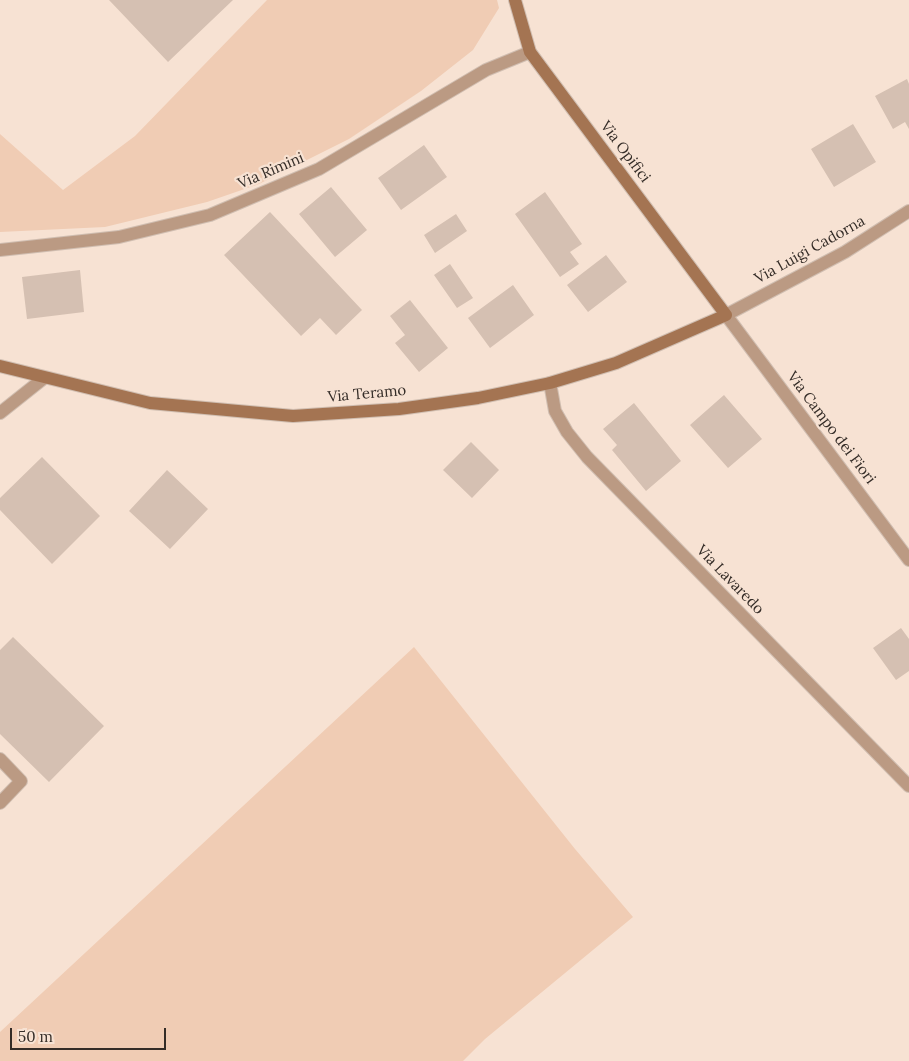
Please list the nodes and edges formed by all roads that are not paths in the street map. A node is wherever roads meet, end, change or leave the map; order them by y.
1 (515, 0) edge
2 (530, 52) junction
3 (909, 211) edge
4 (0, 250) edge
5 (726, 315) junction
6 (0, 366) edge
7 (44, 378) junction
8 (550, 383) junction
9 (0, 413) edge
10 (909, 560) edge
11 (0, 758) edge
12 (909, 786) edge
13 (0, 803) edge

1 - 2 street, Via Opifici
2 - 4 street, Via Rimini
2 - 5 street, Via Opifici
3 - 5 street, Via Luigi Cadorna
5 - 8 street, Via Teramo
5 - 10 street, Via Campo dei Fiori
6 - 7 street, Via Teramo
7 - 8 street, Via Teramo
7 - 9 street
8 - 12 street, Via Lavaredo
11 - 13 street

